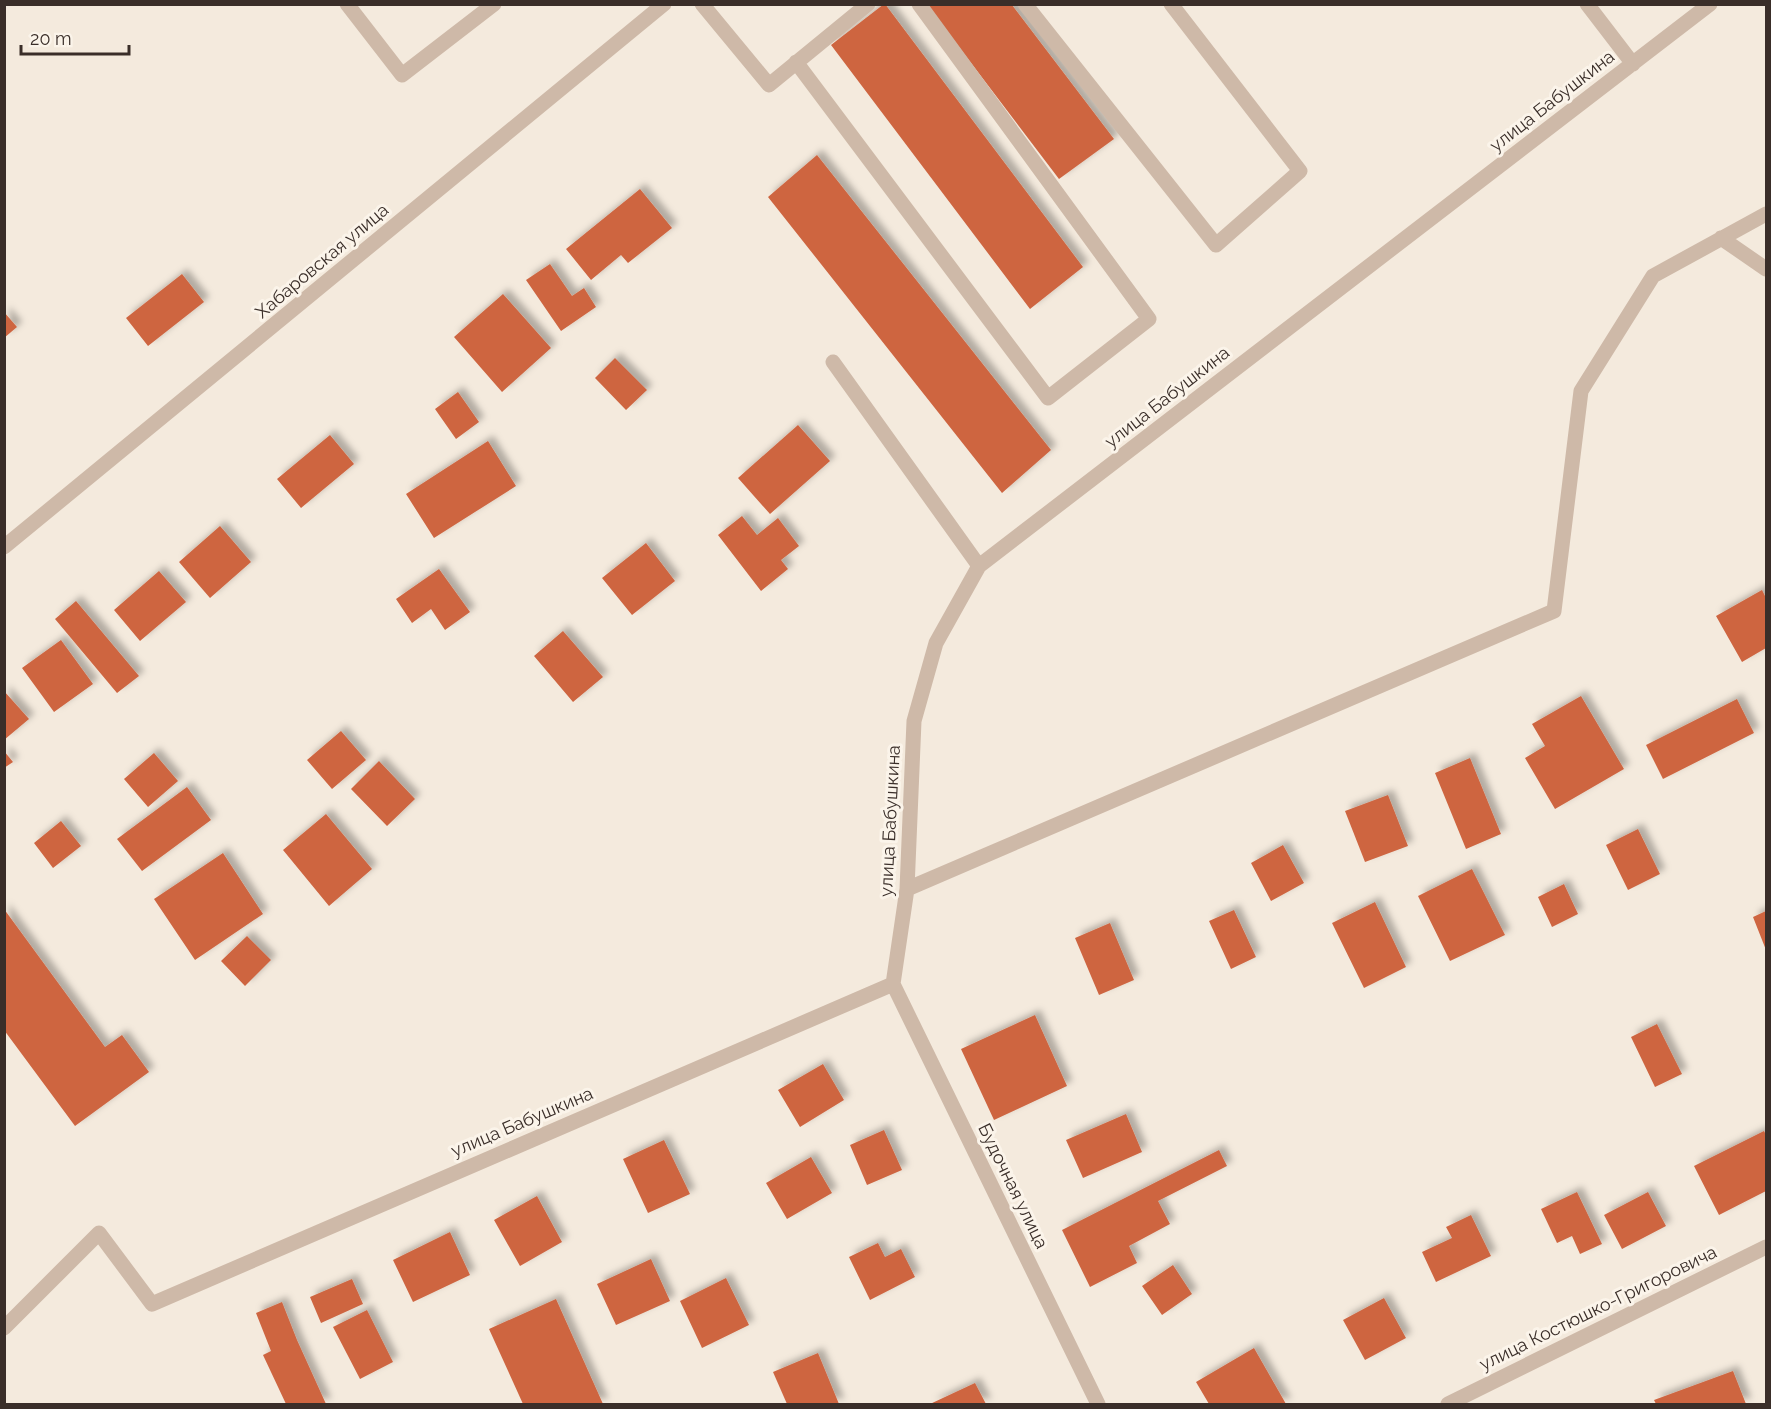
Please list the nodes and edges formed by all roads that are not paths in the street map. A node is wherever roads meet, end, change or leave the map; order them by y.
1 (347, 4) edge
2 (494, 4) edge
3 (664, 4) edge
4 (702, 4) edge
5 (868, 4) edge
6 (919, 4) edge
7 (1025, 4) edge
8 (1171, 4) edge
9 (1587, 4) edge
10 (1710, 4) edge
11 (796, 62) junction
12 (1633, 64) junction
13 (1767, 214) edge
14 (1721, 238) junction
15 (1767, 269) edge
16 (833, 362) dead end
17 (4, 547) edge
18 (979, 566) junction
19 (908, 889) junction
20 (893, 984) junction
21 (1767, 1247) edge
22 (4, 1328) edge
23 (1098, 1404) edge
24 (1448, 1404) edge

1 - 2 street
3 - 17 street, Хабаровская улица
4 - 11 street
5 - 11 street
6 - 11 street
7 - 8 street
9 - 12 street
10 - 12 street, улица Бабушкина
12 - 18 street, улица Бабушкина
13 - 14 street
14 - 15 street
14 - 19 street
16 - 18 street
18 - 19 street, улица Бабушкина
19 - 20 street, улица Бабушкина
20 - 22 street, улица Бабушкина
20 - 23 street, Будочная улица
21 - 24 street, улица Костюшко-Григоровича

